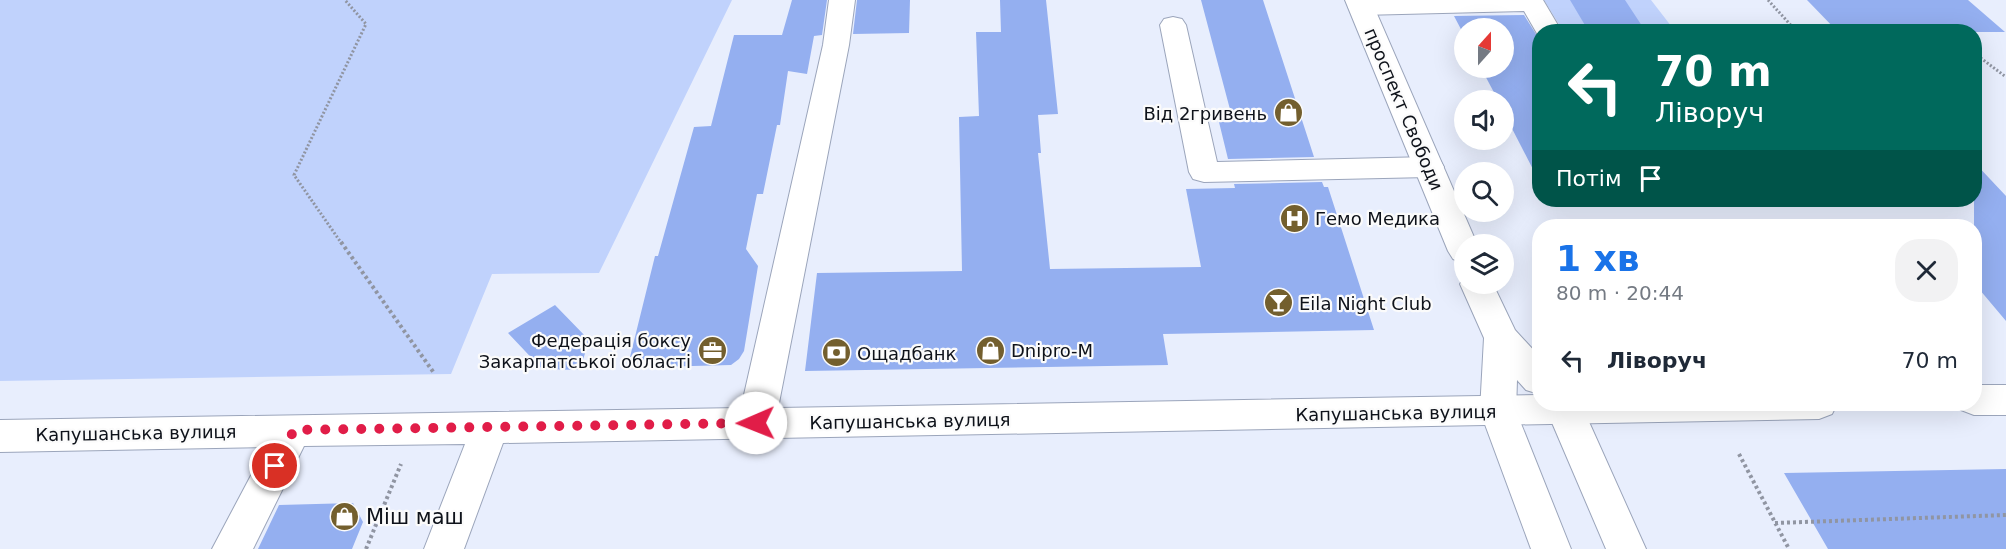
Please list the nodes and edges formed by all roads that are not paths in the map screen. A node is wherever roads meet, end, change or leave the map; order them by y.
1 (842, 0) edge
2 (1531, 1) edge
3 (1360, 3) edge
4 (1544, 24) edge
5 (1173, 25) dead end
6 (1429, 167) junction
7 (1457, 234) edge
8 (1482, 294) edge
9 (1501, 338) junction
10 (1532, 372) edge
11 (1982, 400) edge
12 (2006, 400) edge
13 (1532, 408) edge
14 (1498, 411) junction
15 (1565, 411) edge
16 (756, 423) junction
17 (490, 427) junction
18 (294, 430) junction
19 (0, 436) edge
20 (232, 549) edge
21 (444, 549) edge
22 (1551, 549) edge
23 (1626, 549) edge

1 - 16 street
2 - 3 street
2 - 4 street
3 - 6 street, проспект Свободи
5 - 6 street
6 - 7 street, проспект Свободи
8 - 9 street
9 - 10 street
9 - 14 street
11 - 12 street
13 - 14 street, Капушанська вулиця
14 - 16 street, Капушанська вулиця
14 - 22 street
15 - 23 street
16 - 17 street, Капушанська вулиця
17 - 18 street, Капушанська вулиця
17 - 21 street
18 - 19 street, Капушанська вулиця
18 - 20 street

